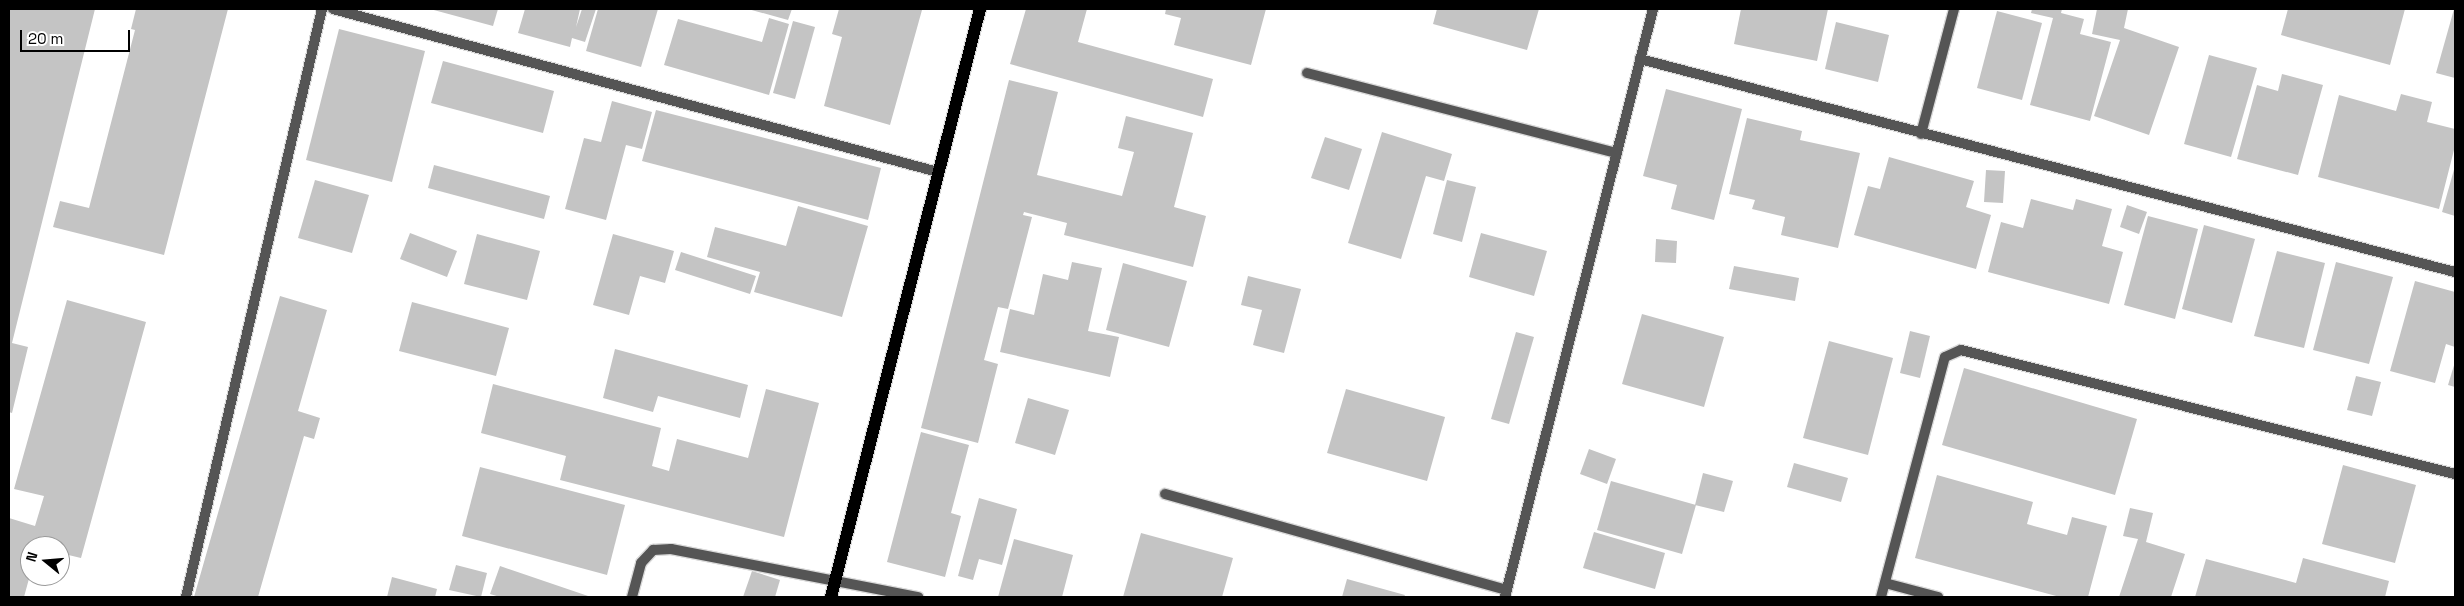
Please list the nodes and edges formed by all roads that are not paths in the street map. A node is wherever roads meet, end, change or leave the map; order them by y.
1 (322, 9) edge
2 (333, 9) edge
3 (980, 9) edge
4 (1653, 9) edge
5 (1954, 9) edge
6 (1640, 59) junction
7 (1307, 73) dead end
8 (1921, 134) junction
9 (1616, 153) junction
10 (938, 172) junction
11 (2455, 272) edge
12 (2455, 474) edge
13 (1164, 494) dead end
14 (836, 580) junction
15 (1885, 583) junction
16 (1506, 593) edge
17 (186, 597) edge
18 (632, 597) edge
19 (831, 597) edge
20 (918, 597) edge
21 (1881, 597) edge
22 (1938, 597) edge

1 - 17 street
2 - 10 street
3 - 10 main road
4 - 6 street
5 - 8 street
6 - 8 street
6 - 9 street
7 - 9 street
8 - 11 street
9 - 16 street
10 - 14 main road
12 - 15 street
13 - 16 street
14 - 18 street
14 - 19 main road
14 - 20 street
15 - 21 street
15 - 22 street

